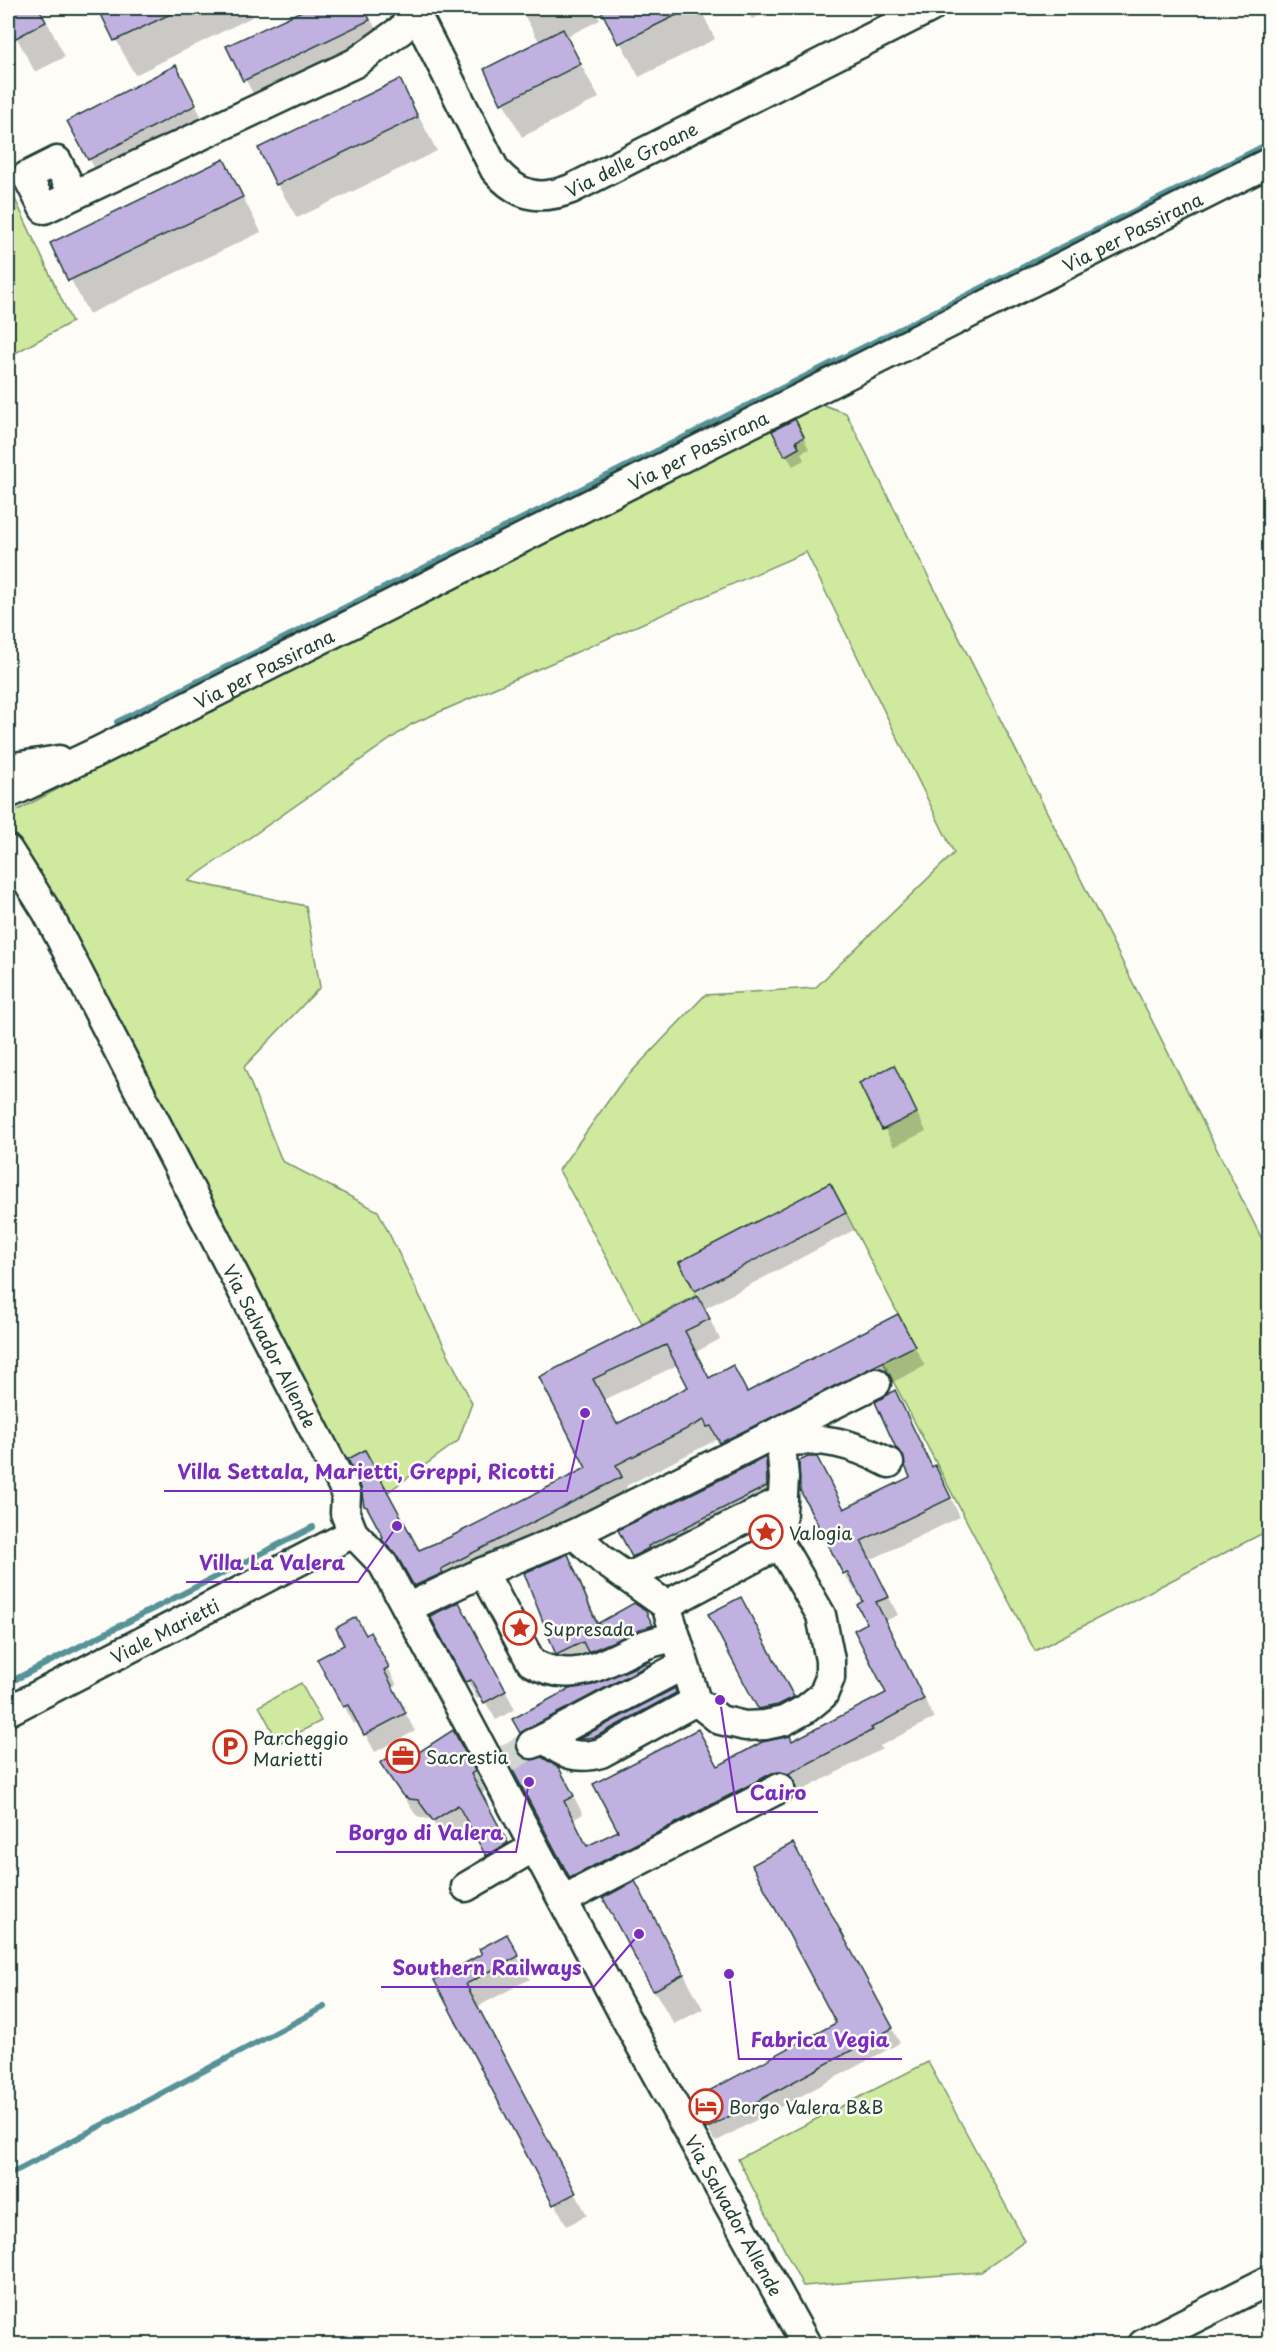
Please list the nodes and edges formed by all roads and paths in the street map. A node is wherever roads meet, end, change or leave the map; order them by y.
1 (930, 8) edge
2 (414, 10) edge
3 (1269, 162) edge
4 (74, 195) dead end
5 (126, 738) junction
6 (8, 768) edge
7 (8, 794) edge
8 (8, 850) edge
9 (16, 873) edge
10 (876, 1383) dead end
11 (782, 1437) junction
12 (889, 1463) dead end
13 (783, 1500) junction
14 (353, 1533) junction
15 (574, 1534) junction
16 (780, 1544) junction
17 (483, 1572) junction
18 (629, 1577) junction
19 (666, 1605) junction
20 (407, 1608) junction
21 (676, 1638) junction
22 (683, 1665) junction
23 (696, 1701) junction
24 (8, 1711) edge
25 (780, 1788) dead end
26 (534, 1847) junction
27 (466, 1887) dead end
28 (562, 1900) junction
29 (1269, 2280) edge
30 (806, 2344) edge
31 (1143, 2344) edge

1 - 2 street, Via delle Groane
2 - 4 street
3 - 5 street, Via per Passirana
5 - 6 street, Via per Passirana
5 - 7 street, Via per Passirana
8 - 9 street, Via Salvador Allende
9 - 14 street, Via Salvador Allende
10 - 11 street
11 - 12 street
11 - 13 street
11 - 15 street
13 - 16 street
13 - 18 street
14 - 20 street, Via Salvador Allende
14 - 24 street, Viale Marietti
15 - 17 street
15 - 18 street
16 - 19 street
16 - 23 street
17 - 20 street
17 - 21 street
18 - 19 street
19 - 21 street
20 - 26 street, Via Salvador Allende
21 - 22 street
22 - 23 street
22 - 23 street
25 - 28 street
26 - 27 street
26 - 28 street, Via Salvador Allende
28 - 30 street, Via Salvador Allende
29 - 31 street

